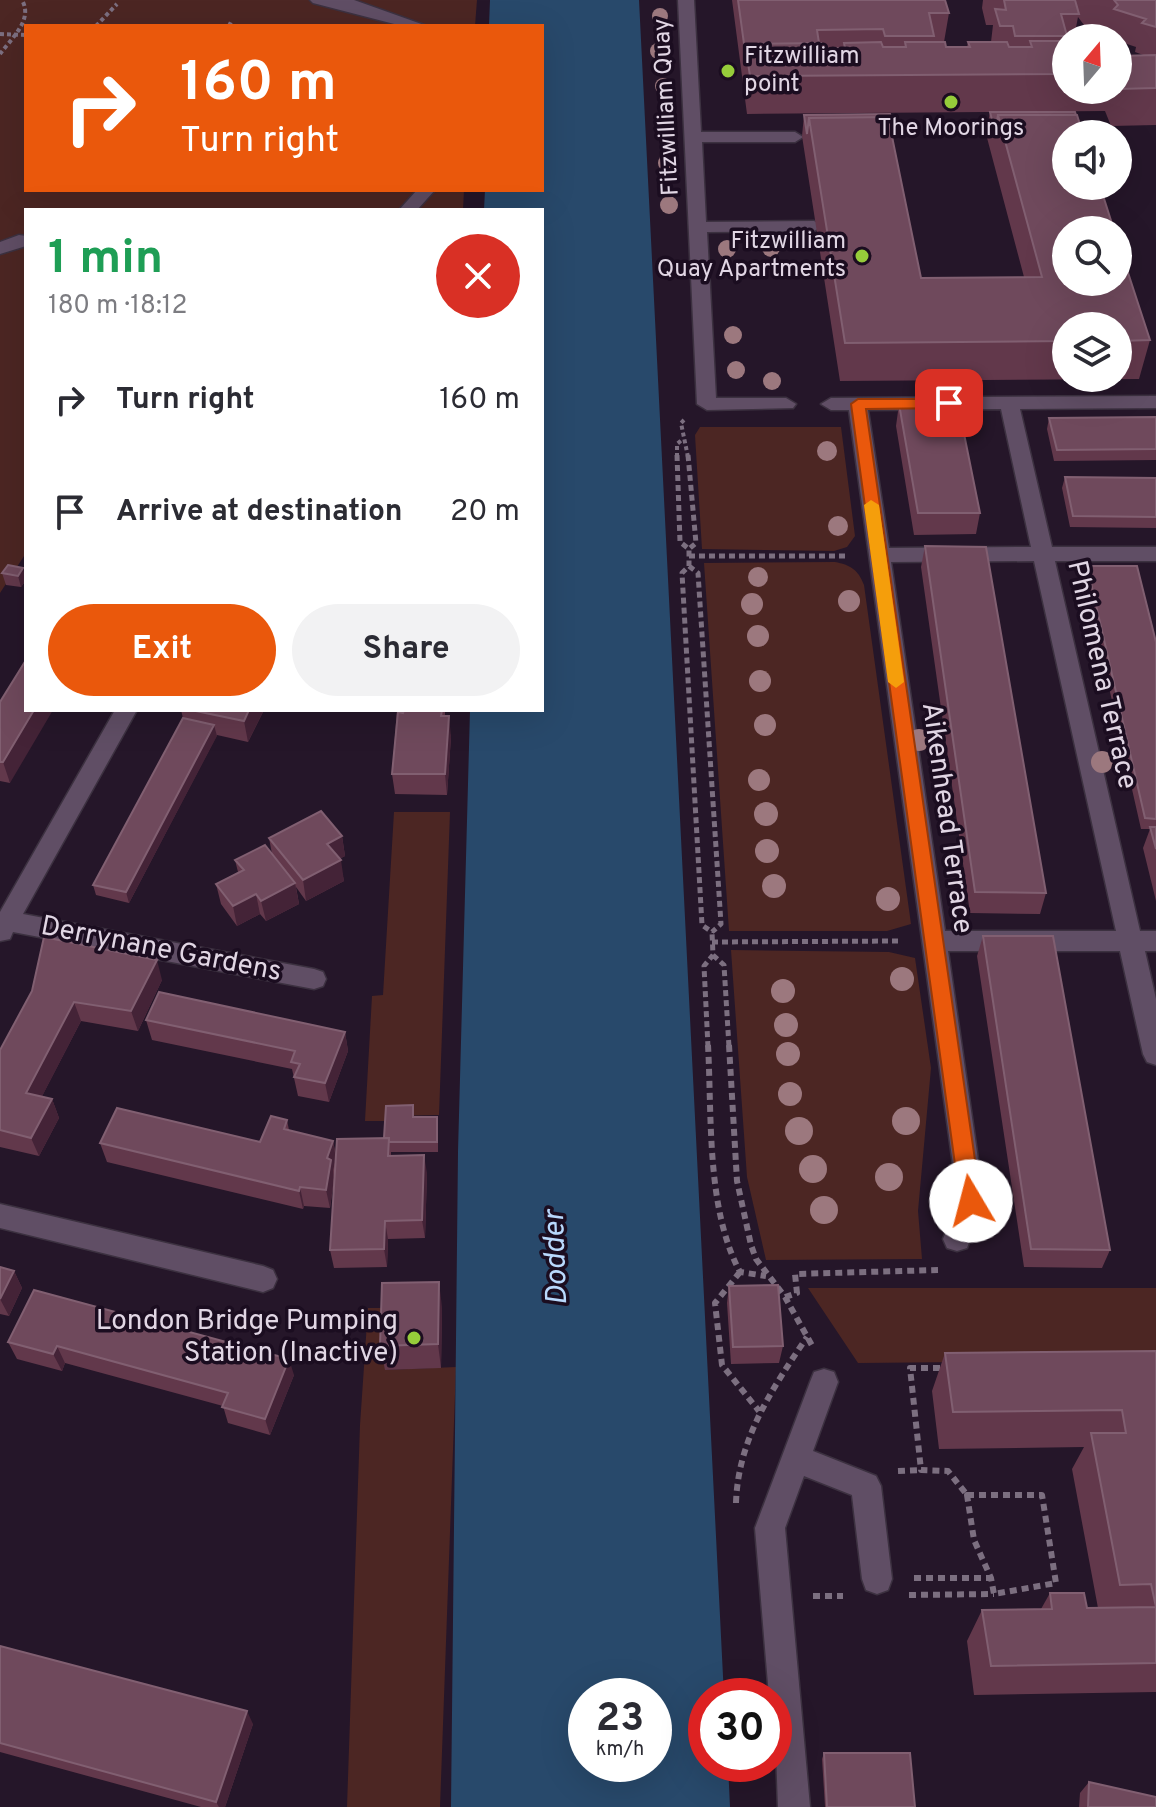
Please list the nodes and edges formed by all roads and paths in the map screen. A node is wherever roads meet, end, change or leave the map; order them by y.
1 (318, 0) edge
2 (686, 0) edge
3 (23, 2) dead end
4 (345, 2) edge
5 (117, 4) dead end
6 (98, 24) edge
7 (413, 24) edge
8 (0, 34) edge
9 (13, 35) junction
10 (24, 35) edge
11 (0, 54) edge
12 (692, 137) junction
13 (795, 137) dead end
14 (424, 192) edge
15 (410, 208) edge
16 (814, 226) dead end
17 (696, 227) junction
18 (24, 241) edge
19 (0, 249) edge
20 (1156, 402) edge
21 (1009, 403) junction
22 (786, 404) dead end
23 (831, 404) dead end
24 (858, 404) junction
25 (681, 423) dead end
26 (683, 439) junction
27 (689, 549) junction
28 (1156, 554) edge
29 (878, 555) junction
30 (1043, 555) junction
31 (689, 556) junction
32 (834, 556) dead end
33 (689, 566) junction
34 (125, 712) edge
35 (4, 927) edge
36 (712, 932) junction
37 (900, 941) dead end
38 (933, 941) junction
39 (1130, 941) junction
40 (1156, 941) edge
41 (712, 942) junction
42 (713, 955) junction
43 (314, 979) dead end
44 (1156, 1054) edge
45 (0, 1216) edge
46 (957, 1239) joint
47 (740, 1272) junction
48 (766, 1276) junction
49 (263, 1279) dead end
50 (785, 1297) junction
51 (807, 1337) dead end
52 (940, 1368) dead end
53 (824, 1382) dead end
54 (759, 1411) dead end
55 (796, 1458) junction
56 (921, 1470) junction
57 (895, 1471) dead end
58 (967, 1495) junction
59 (991, 1578) junction
60 (868, 1587) junction
61 (776, 1589) junction
62 (994, 1594) junction
63 (906, 1595) dead end
64 (794, 1807) edge

1 - 4 street
2 - 12 street, Fitzwilliam Quay
3 - 9 path
4 - 7 street
5 - 6 path
8 - 9 path
9 - 10 path
9 - 11 path
12 - 13 street
12 - 17 street, Fitzwilliam Quay
14 - 15 street
16 - 17 street
17 - 22 street, Fitzwilliam Quay
18 - 19 street
20 - 21 street
21 - 24 street
21 - 30 street, Philomena Terrace
23 - 24 street
24 - 29 street, Aikenhead Terrace
25 - 26 path
26 - 27 path
26 - 27 path
27 - 31 path
28 - 30 street
29 - 30 street
29 - 38 street, Aikenhead Terrace
30 - 39 street, Philomena Terrace
31 - 32 path
31 - 33 path
33 - 36 path
33 - 36 path
34 - 35 street, Derrynane Gardens
35 - 43 street, Derrynane Gardens
36 - 41 path
37 - 41 path
38 - 39 street
38 - 46 street, Aikenhead Terrace
39 - 40 street
39 - 44 street, Philomena Terrace
41 - 42 path
42 - 47 path
42 - 48 path
45 - 49 street
46 - 50 path
47 - 48 path
47 - 54 path
48 - 50 path
50 - 51 path
52 - 56 path
53 - 55 street
55 - 60 street
55 - 61 street
56 - 57 path
56 - 58 path
58 - 59 path
58 - 62 path
59 - 60 path
59 - 62 path
60 - 61 path
61 - 64 street
62 - 63 path

